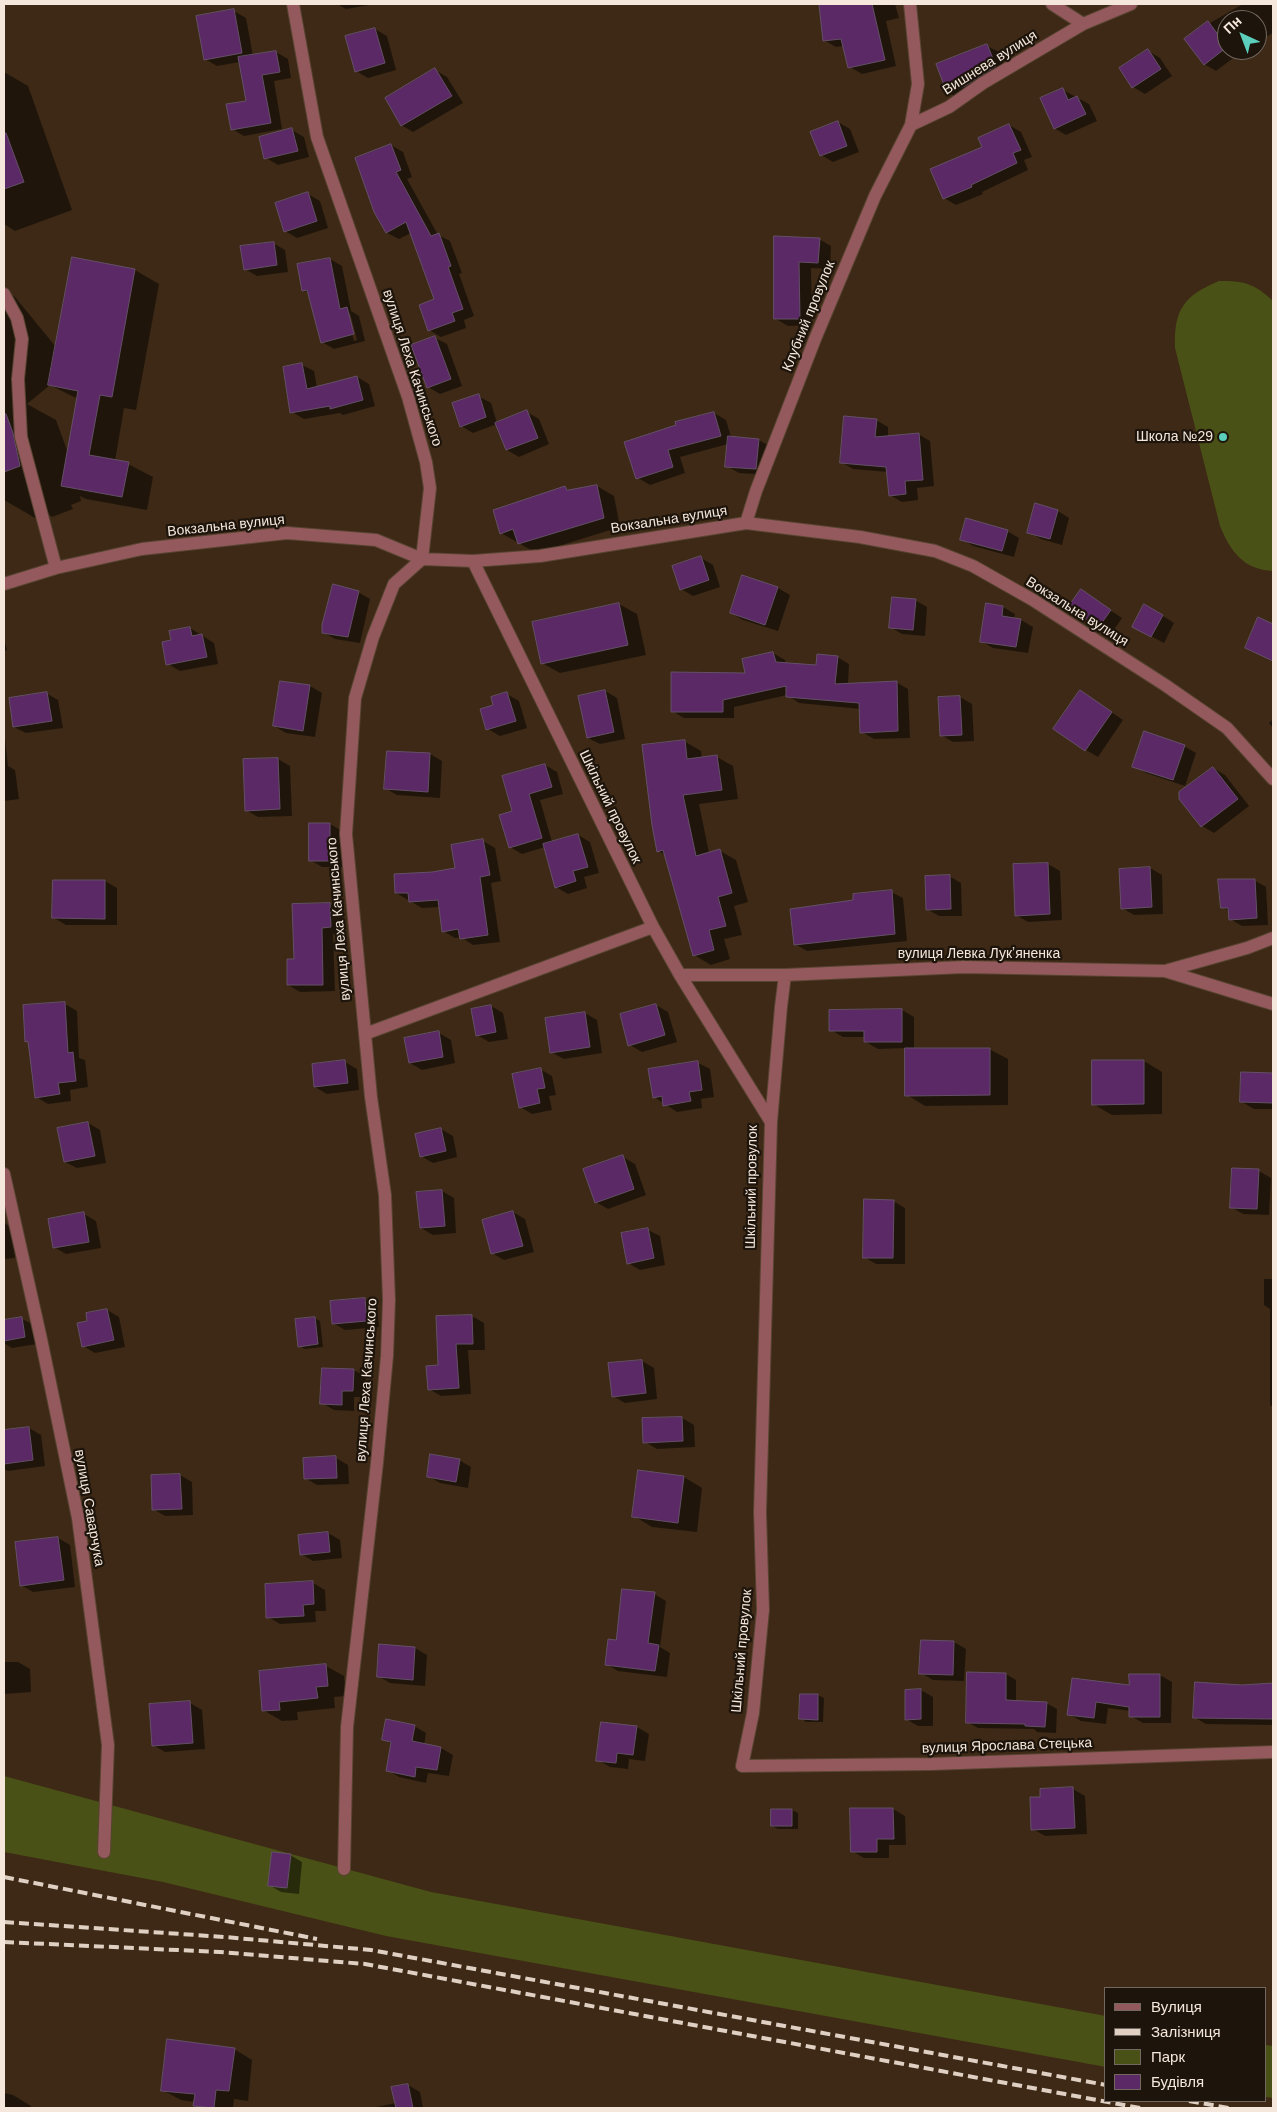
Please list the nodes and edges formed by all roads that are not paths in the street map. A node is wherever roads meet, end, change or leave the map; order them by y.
1 (293, 4) edge
2 (910, 4) edge
3 (1052, 4) edge
4 (1131, 4) edge
5 (1083, 24) junction
6 (911, 125) junction
7 (4, 294) edge
8 (746, 523) junction
9 (422, 559) junction
10 (473, 561) junction
11 (56, 568) junction
12 (4, 584) edge
13 (1273, 779) edge
14 (653, 927) junction
15 (1273, 938) edge
16 (1165, 971) junction
17 (680, 975) junction
18 (786, 975) junction
19 (1273, 1004) edge
20 (364, 1034) junction
21 (771, 1122) junction
22 (4, 1174) edge
23 (1273, 1752) edge
24 (742, 1766) joint
25 (104, 1852) dead end
26 (344, 1869) dead end

1 - 9 street, вулиця Леха Качинського
2 - 6 street, Клубний провулок
3 - 5 street
4 - 5 street, Вишнева вулиця
5 - 6 street, Вишнева вулиця
6 - 8 street, Клубний провулок
7 - 11 street
8 - 10 street, Вокзальна вулиця
8 - 13 street, Вокзальна вулиця
9 - 10 street, Вокзальна вулиця
9 - 11 street, Вокзальна вулиця
9 - 20 street, вулиця Леха Качинського
10 - 14 street, Шкільний провулок
11 - 12 street, Вокзальна вулиця
14 - 17 street, Шкільний провулок
14 - 20 street
15 - 16 street
16 - 18 street, вулиця Левка Лукʼяненка
16 - 19 street, вулиця Левка Лукʼяненка
17 - 18 street, вулиця Левка Лукʼяненка
17 - 21 street, Шкільний провулок
18 - 21 street
20 - 26 street, вулиця Леха Качинського
21 - 24 street, Шкільний провулок
22 - 25 street, вулиця Саварчука
23 - 24 street, вулиця Ярослава Стецька

